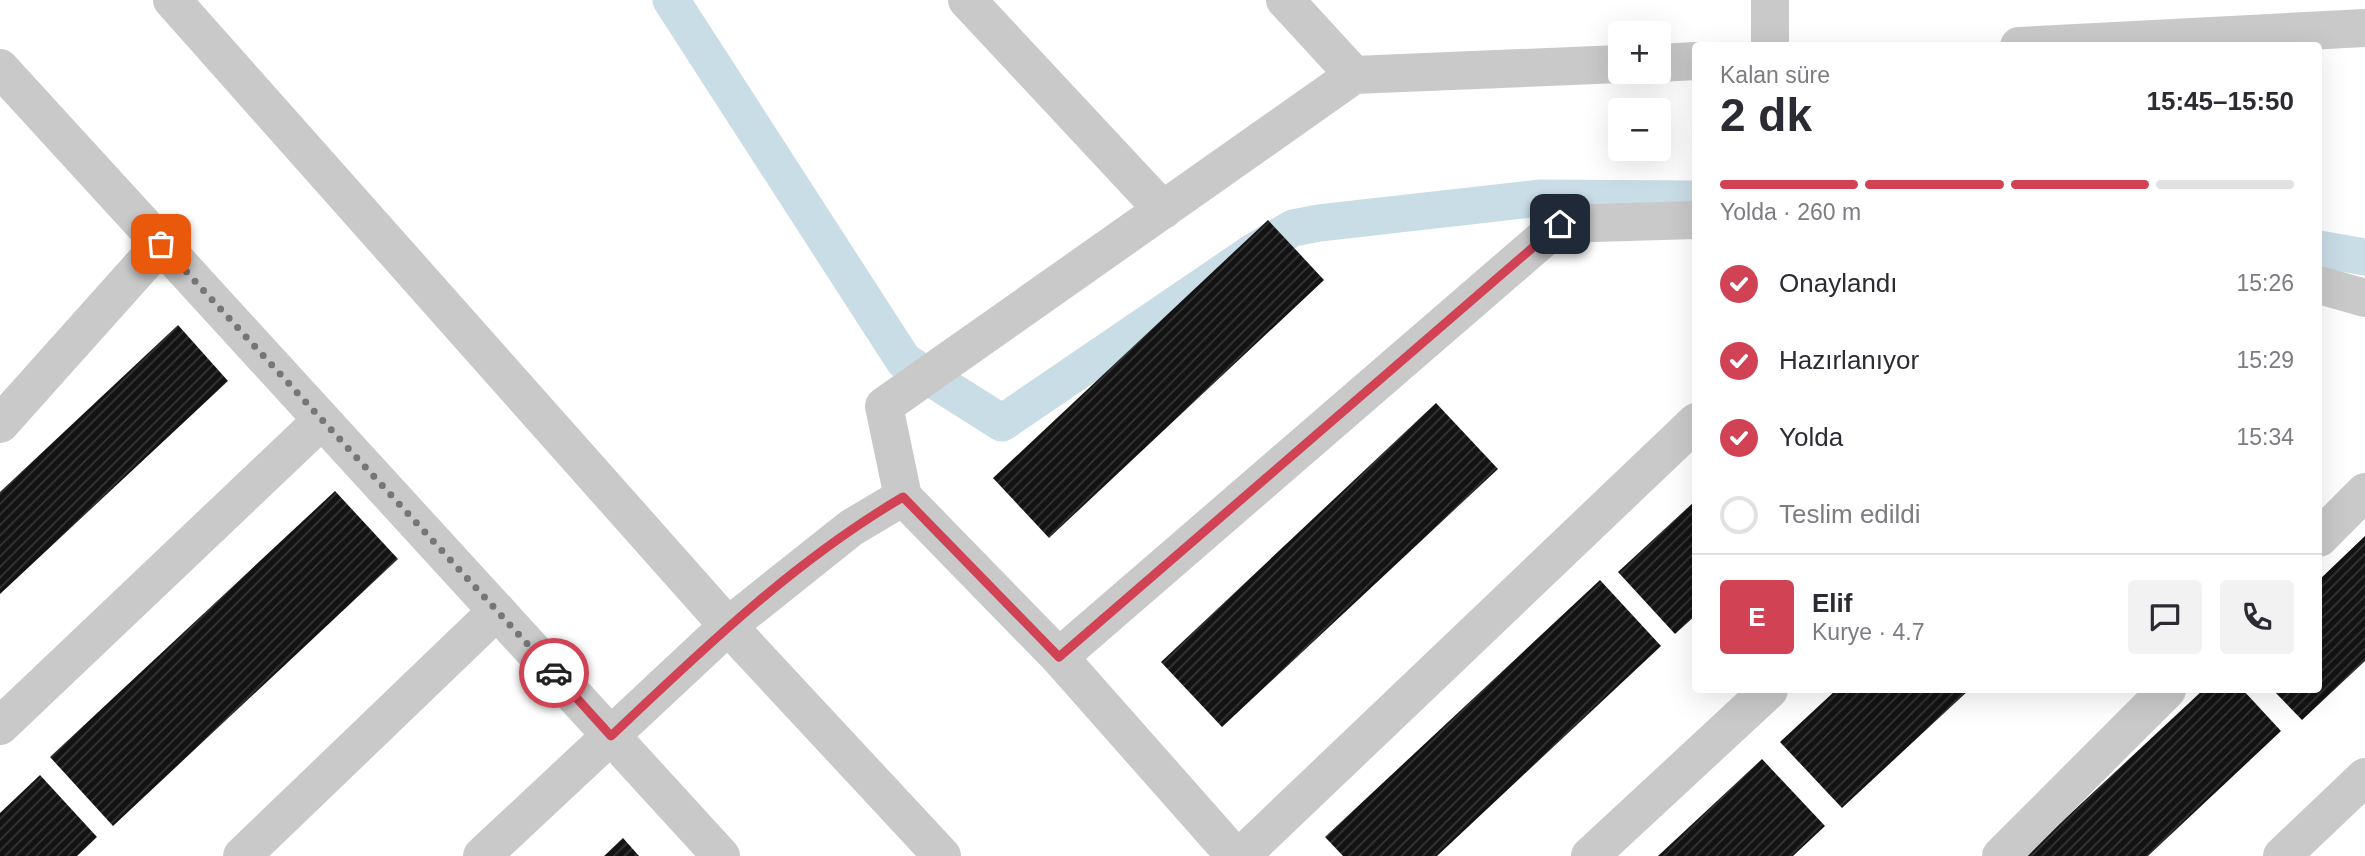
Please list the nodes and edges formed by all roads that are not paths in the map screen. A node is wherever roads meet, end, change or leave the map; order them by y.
1 (172, 0) edge
2 (967, 0) edge
3 (1285, 0) edge
4 (1770, 0) edge
5 (2365, 28) edge
6 (1770, 42) edge
7 (2096, 42) edge
8 (1692, 61) edge
9 (1671, 62) edge
10 (1608, 64) edge
11 (0, 68) edge
12 (1354, 75) junction
13 (1163, 210) junction
14 (1692, 220) edge
15 (161, 244) junction
16 (2322, 286) edge
17 (2365, 298) edge
18 (322, 421) junction
19 (0, 424) edge
20 (1692, 426) edge
21 (2365, 492) edge
22 (903, 497) junction
23 (2322, 535) edge
24 (497, 611) junction
25 (728, 626) junction
26 (1059, 657) junction
27 (1766, 693) edge
28 (2164, 693) edge
29 (0, 726) edge
30 (611, 736) junction
31 (2365, 777) edge
32 (242, 856) edge
33 (482, 856) edge
34 (721, 856) edge
35 (942, 856) edge
36 (1235, 856) edge
37 (1241, 856) edge
38 (1590, 856) edge
39 (2001, 856) edge
40 (2282, 856) edge

1 - 25 street
2 - 13 street
3 - 12 street
4 - 6 street
5 - 7 street
8 - 9 street
10 - 12 street
11 - 15 street
12 - 13 street
13 - 22 street
14 - 26 street
15 - 18 street
15 - 19 street
16 - 17 street
18 - 24 street
18 - 29 street
20 - 37 street
21 - 23 street
22 - 25 street
22 - 26 street
24 - 30 street
24 - 32 street
25 - 30 street
25 - 35 street
26 - 36 street
27 - 38 street
28 - 39 street
30 - 33 street
30 - 34 street
31 - 40 street

